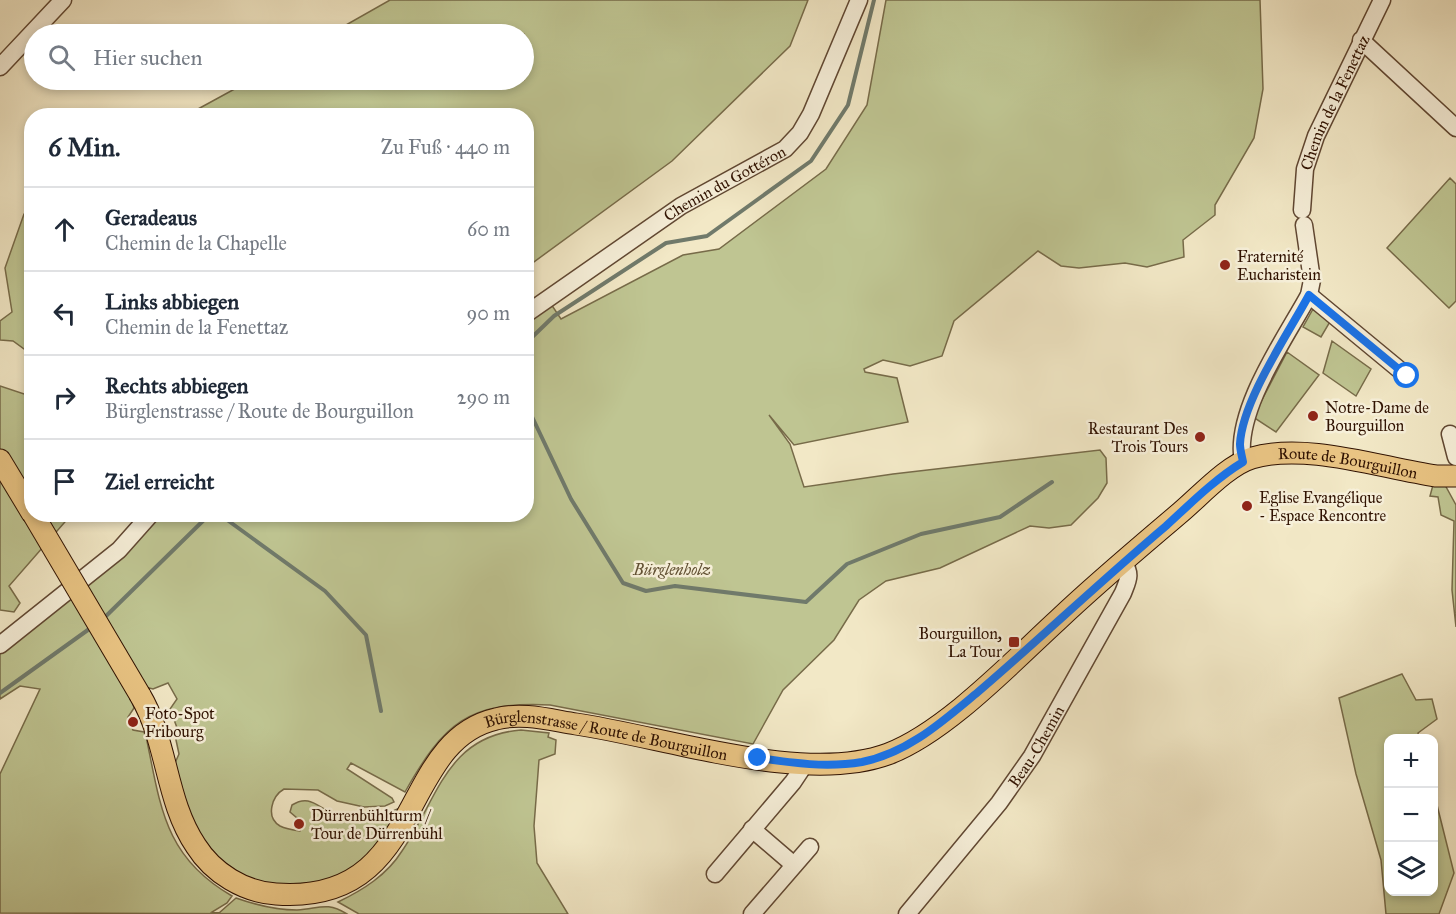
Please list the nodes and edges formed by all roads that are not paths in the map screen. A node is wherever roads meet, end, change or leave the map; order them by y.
1 (63, 0) edge
2 (859, 0) edge
3 (1382, 0) edge
4 (40, 24) edge
5 (1361, 39) junction
6 (24, 41) edge
7 (0, 67) edge
8 (1456, 128) edge
9 (1309, 295) junction
10 (534, 308) edge
11 (1407, 376) dead end
12 (1450, 434) dead end
13 (1456, 457) edge
14 (0, 460) edge
15 (1243, 462) junction
16 (1456, 476) edge
17 (24, 500) edge
18 (37, 522) edge
19 (144, 522) edge
20 (1123, 562) junction
21 (0, 645) edge
22 (805, 764) junction
23 (752, 829) junction
24 (810, 847) dead end
25 (794, 865) junction
26 (715, 874) dead end
27 (752, 914) edge
28 (907, 914) edge

1 - 4 street
2 - 10 street, Chemin du Gottéron
3 - 5 street, Chemin de la Fenettaz
5 - 8 street
5 - 9 street, Chemin de la Fenettaz
6 - 7 street
9 - 11 street
9 - 15 street, Chemin de la Fenettaz
12 - 13 street
14 - 17 main road, Bürglenstrasse / Route de Bourguillon
15 - 16 main road, Route de Bourguillon
15 - 20 main road, Bürglenstrasse / Route de Bourguillon
18 - 22 main road, Bürglenstrasse / Route de Bourguillon, bridge
19 - 21 street
20 - 22 main road, Bürglenstrasse / Route de Bourguillon
20 - 28 street, Beau-Chemin
22 - 23 street
23 - 25 street
23 - 26 street
24 - 25 street
25 - 27 street

